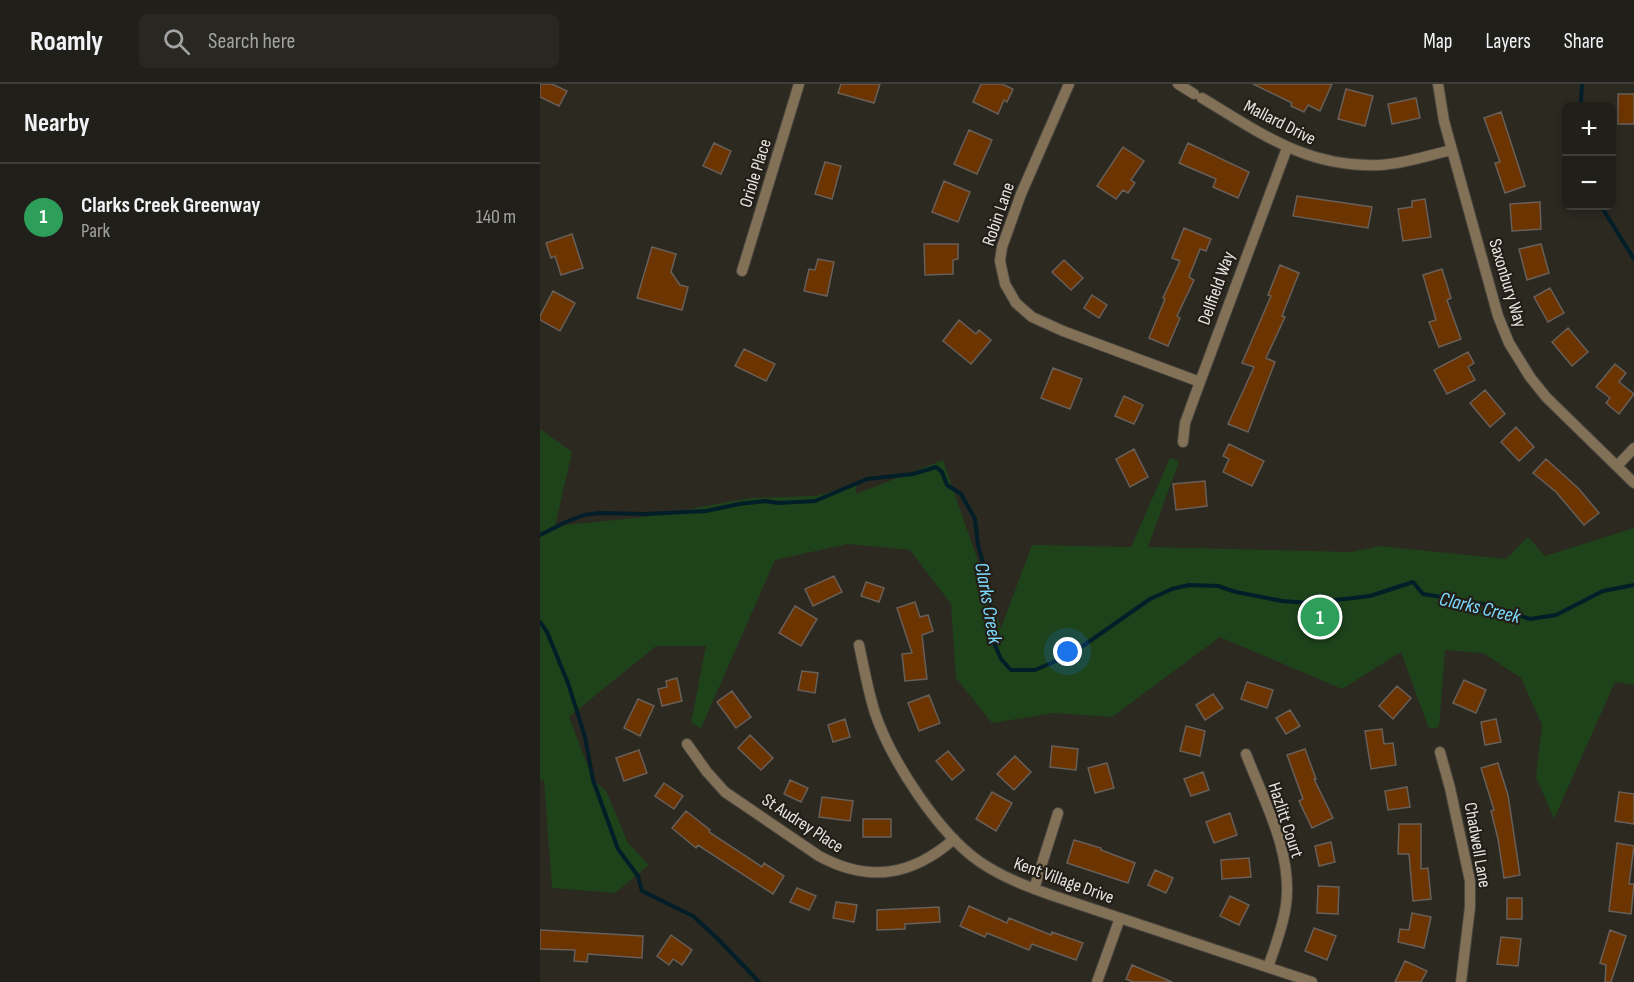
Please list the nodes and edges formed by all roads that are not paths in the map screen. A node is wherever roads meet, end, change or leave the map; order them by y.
1 (799, 84) edge
2 (1069, 84) edge
3 (1178, 84) edge
4 (1438, 84) edge
5 (1287, 148) junction
6 (1452, 150) junction
7 (742, 272) dead end
8 (1200, 382) junction
9 (1183, 442) dead end
10 (1634, 448) edge
11 (1617, 466) junction
12 (1634, 483) edge
13 (859, 645) dead end
14 (687, 744) dead end
15 (1440, 752) dead end
16 (1246, 754) dead end
17 (1058, 813) dead end
18 (954, 839) junction
19 (1034, 889) junction
20 (1120, 918) junction
21 (1268, 967) junction
22 (1097, 982) edge
23 (1312, 982) edge
24 (1461, 982) edge

1 - 7 street, Oriole Place
2 - 8 street, Robin Lane
3 - 5 street, Mallard Drive
4 - 6 street, Saxonbury Way
5 - 6 street, Mallard Drive
5 - 8 street, Dellfield Way
6 - 11 street, Saxonbury Way
8 - 9 street, Dellfield Way
10 - 11 street
11 - 12 street, Saxonbury Way
13 - 18 street, Kent Village Drive
14 - 18 street, St Audrey Place
15 - 24 street, Chadwell Lane
16 - 21 street, Hazlitt Court
17 - 19 street
18 - 19 street, Kent Village Drive
19 - 20 street, Kent Village Drive
20 - 21 street, Kent Village Drive
20 - 22 street
21 - 23 street, Kent Village Drive

